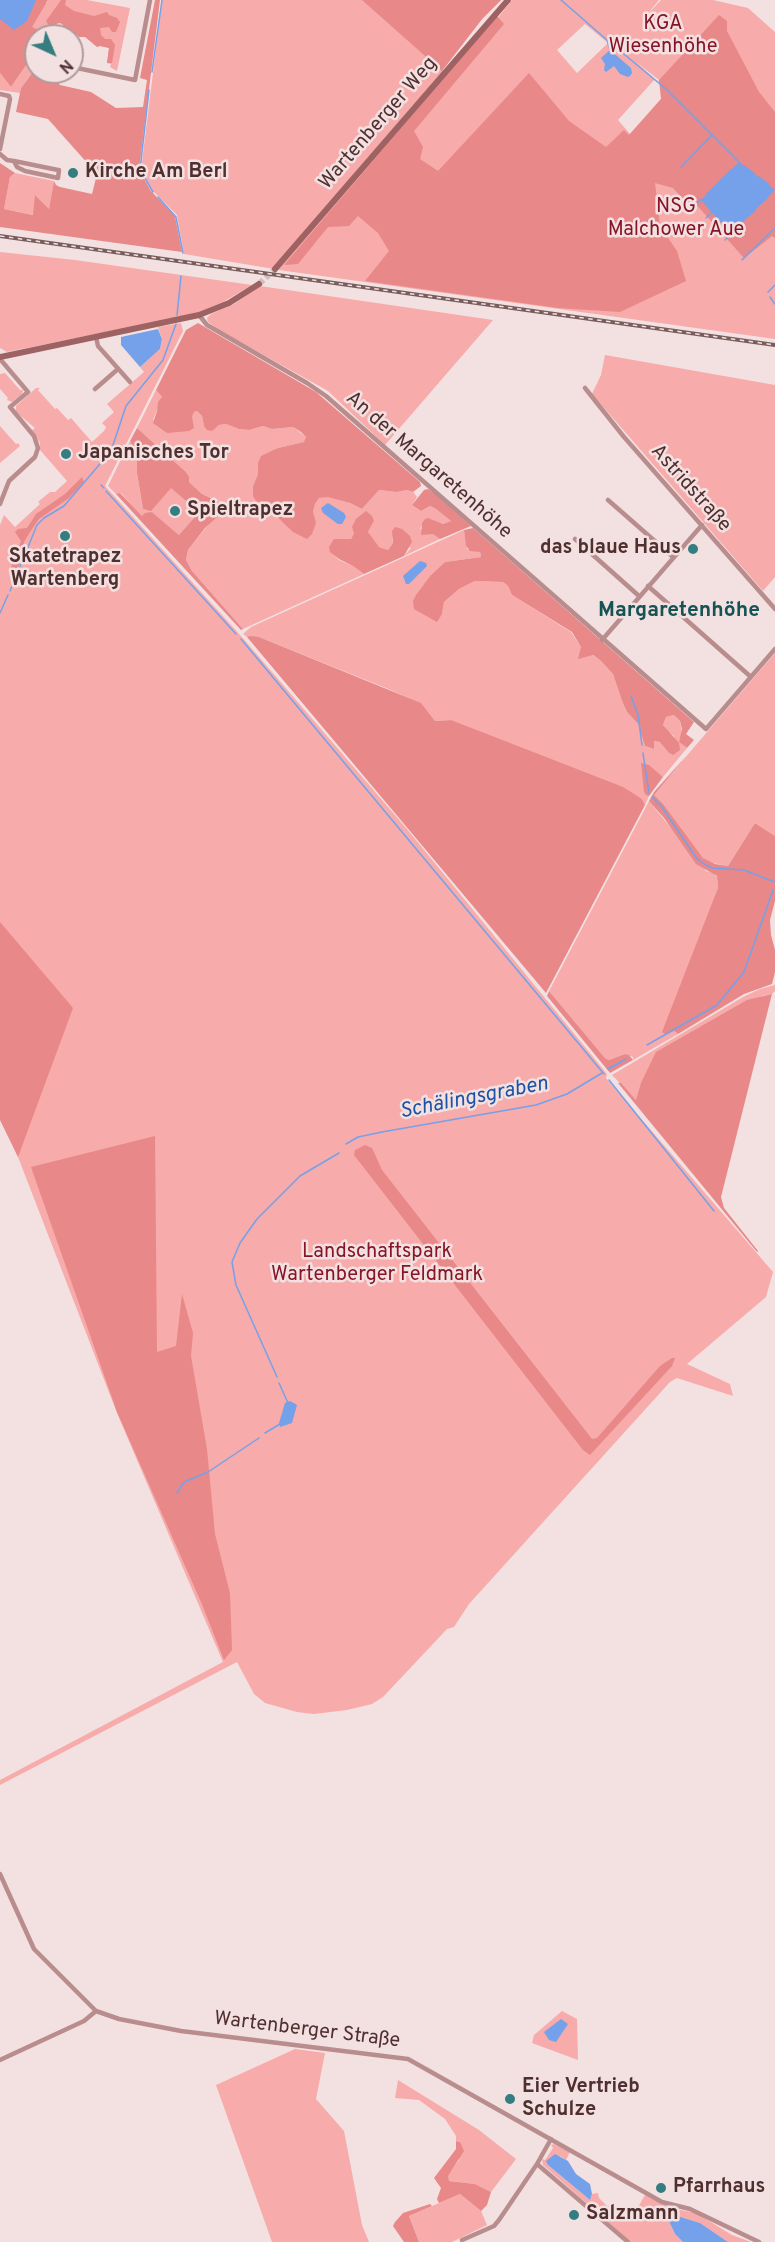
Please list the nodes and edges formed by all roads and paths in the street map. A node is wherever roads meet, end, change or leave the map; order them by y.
1 (150, 0) edge
2 (508, 0) edge
3 (84, 69) edge
4 (0, 94) edge
5 (0, 149) edge
6 (0, 154) edge
7 (14, 161) junction
8 (275, 269) tunnel mouth
9 (260, 284) tunnel mouth
10 (199, 315) junction
11 (96, 337) junction
12 (0, 358) edge
13 (118, 369) junction
14 (130, 382) dead end
15 (585, 388) dead end
16 (96, 389) dead end
17 (608, 500) dead end
18 (0, 504) edge
19 (702, 525) junction
20 (575, 539) dead end
21 (673, 557) junction
22 (648, 586) junction
23 (639, 596) junction
24 (775, 609) edge
25 (602, 640) junction
26 (775, 649) edge
27 (751, 677) junction
28 (0, 1874) edge
29 (96, 2011) junction
30 (0, 2060) edge
31 (551, 2139) junction
32 (537, 2164) junction
33 (462, 2240) dead end
34 (628, 2242) edge
35 (759, 2242) edge

1 - 3 street
2 - 8 main road, Wartenberger Weg
4 - 5 street
6 - 7 street
7 - 7 street
9 - 10 main road
10 - 11 main road
10 - 25 street, An der Margaretenhöhe
11 - 12 main road
11 - 13 street
12 - 18 street
13 - 14 street
13 - 16 street
15 - 19 street, Astridstraße
17 - 21 street
19 - 21 street
19 - 24 street, Astridstraße
20 - 23 street
21 - 22 street
22 - 23 street
22 - 27 street
23 - 25 street
25 - 27 street, An der Margaretenhöhe
26 - 27 street
28 - 29 street
29 - 30 street
29 - 31 street, Wartenberger Straße
31 - 32 street
31 - 35 street, Wartenberger Straße
32 - 33 street
32 - 34 street

